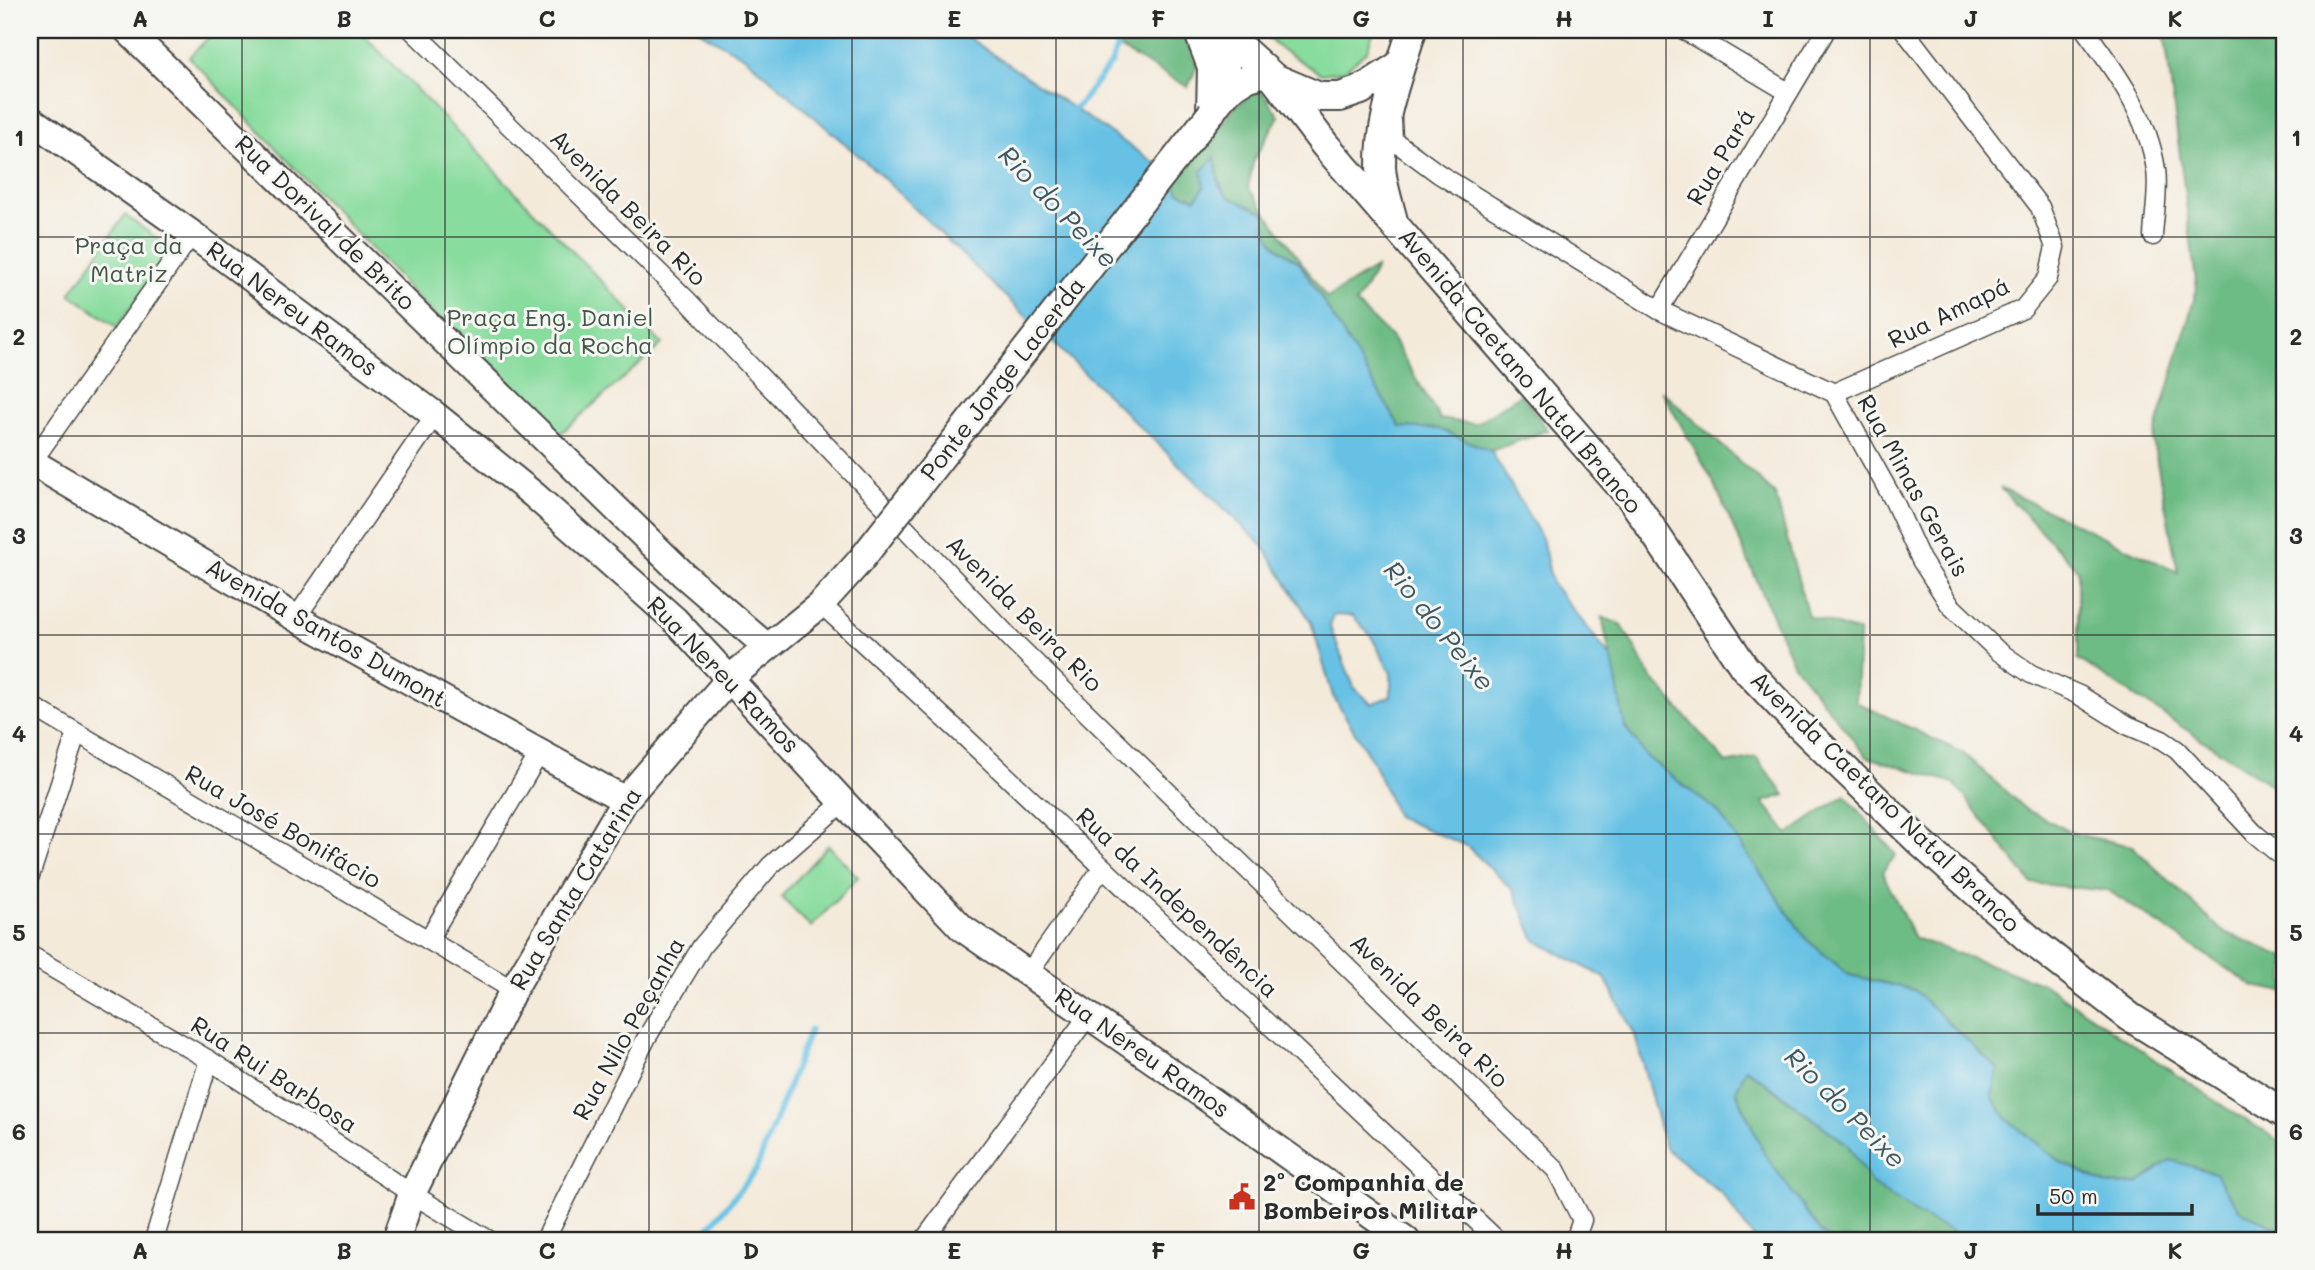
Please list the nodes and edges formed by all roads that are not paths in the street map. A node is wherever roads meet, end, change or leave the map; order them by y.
1 (412, 30) edge
2 (1198, 30) edge
3 (1412, 30) edge
4 (1684, 30) edge
5 (1826, 30) edge
6 (1904, 30) edge
7 (2085, 30) edge
8 (132, 31) edge
9 (1226, 32) edge
10 (1400, 65) junction
11 (1272, 75) junction
12 (1788, 92) junction
13 (1390, 95) junction
14 (1214, 107) junction
15 (30, 119) edge
16 (1393, 223) junction
17 (192, 234) junction
18 (2153, 236) dead end
19 (1659, 310) junction
20 (1834, 393) junction
21 (435, 415) junction
22 (31, 461) edge
23 (860, 561) joint
24 (821, 604) junction
25 (296, 618) junction
26 (767, 647) junction
27 (730, 678) junction
28 (30, 705) edge
29 (76, 734) junction
30 (540, 754) junction
31 (625, 800) junction
32 (843, 802) junction
33 (2285, 859) edge
34 (1103, 867) junction
35 (30, 876) edge
36 (428, 940) junction
37 (30, 955) edge
38 (1028, 974) junction
39 (513, 990) junction
40 (1088, 1016) junction
41 (209, 1060) junction
42 (2285, 1114) edge
43 (412, 1194) junction
44 (465, 1234) edge
45 (154, 1240) edge
46 (396, 1240) edge
47 (489, 1240) edge
48 (545, 1240) edge
49 (924, 1240) edge
50 (1406, 1240) edge
51 (1497, 1240) edge
52 (1576, 1240) edge

1 - 52 street, Avenida Beira Rio
2 - 14 main road
3 - 10 main road, Avenida Caetano Natal Branco
4 - 12 street
5 - 12 street, Rua Pará
6 - 20 street, Rua Amapá
7 - 18 street
8 - 26 street, Rua Dorival de Brito
9 - 11 main road
9 - 14 street
10 - 11 main road
10 - 13 main road, Avenida Caetano Natal Branco
11 - 14 street, Ponte Jorge Lacerda
11 - 16 main road, Avenida Caetano Natal Branco
12 - 19 street, Rua Pará
13 - 16 main road, Avenida Caetano Natal Branco
13 - 19 street, Rua Minas Gerais
14 - 23 street, Ponte Jorge Lacerda, bridge
15 - 17 street, Rua Nereu Ramos
16 - 42 main road, Avenida Caetano Natal Branco
17 - 21 street, Rua Nereu Ramos
17 - 22 street
19 - 20 street, Rua Minas Gerais
20 - 33 street, Rua Minas Gerais
21 - 25 street
21 - 27 street, Rua Nereu Ramos
22 - 25 street, Avenida Santos Dumont
23 - 24 street, Rua Santa Catarina
24 - 26 street, Rua Santa Catarina
24 - 34 street, Rua da Independência
25 - 30 street, Avenida Santos Dumont
26 - 27 street, Rua Santa Catarina
27 - 31 street, Rua Santa Catarina
27 - 32 street, Rua Nereu Ramos
28 - 29 street, Rua José Bonifácio
29 - 35 street
29 - 36 street, Rua José Bonifácio
30 - 31 street, Avenida Santos Dumont
30 - 36 street
31 - 39 street, Rua Santa Catarina
32 - 38 street, Rua Nereu Ramos
32 - 48 street, Rua Nilo Peçanha
34 - 38 street
34 - 51 street, Rua da Independência
36 - 39 street, Rua José Bonifácio
37 - 41 street, Rua Rui Barbosa
38 - 40 street, Rua Nereu Ramos
39 - 43 street, Rua Santa Catarina
40 - 49 street
40 - 50 street, Rua Nereu Ramos
41 - 43 street, Rua Rui Barbosa
41 - 45 street
43 - 44 street, Rua Rui Barbosa
43 - 46 street, Rua Santa Catarina
44 - 47 street, Rua Rui Barbosa

